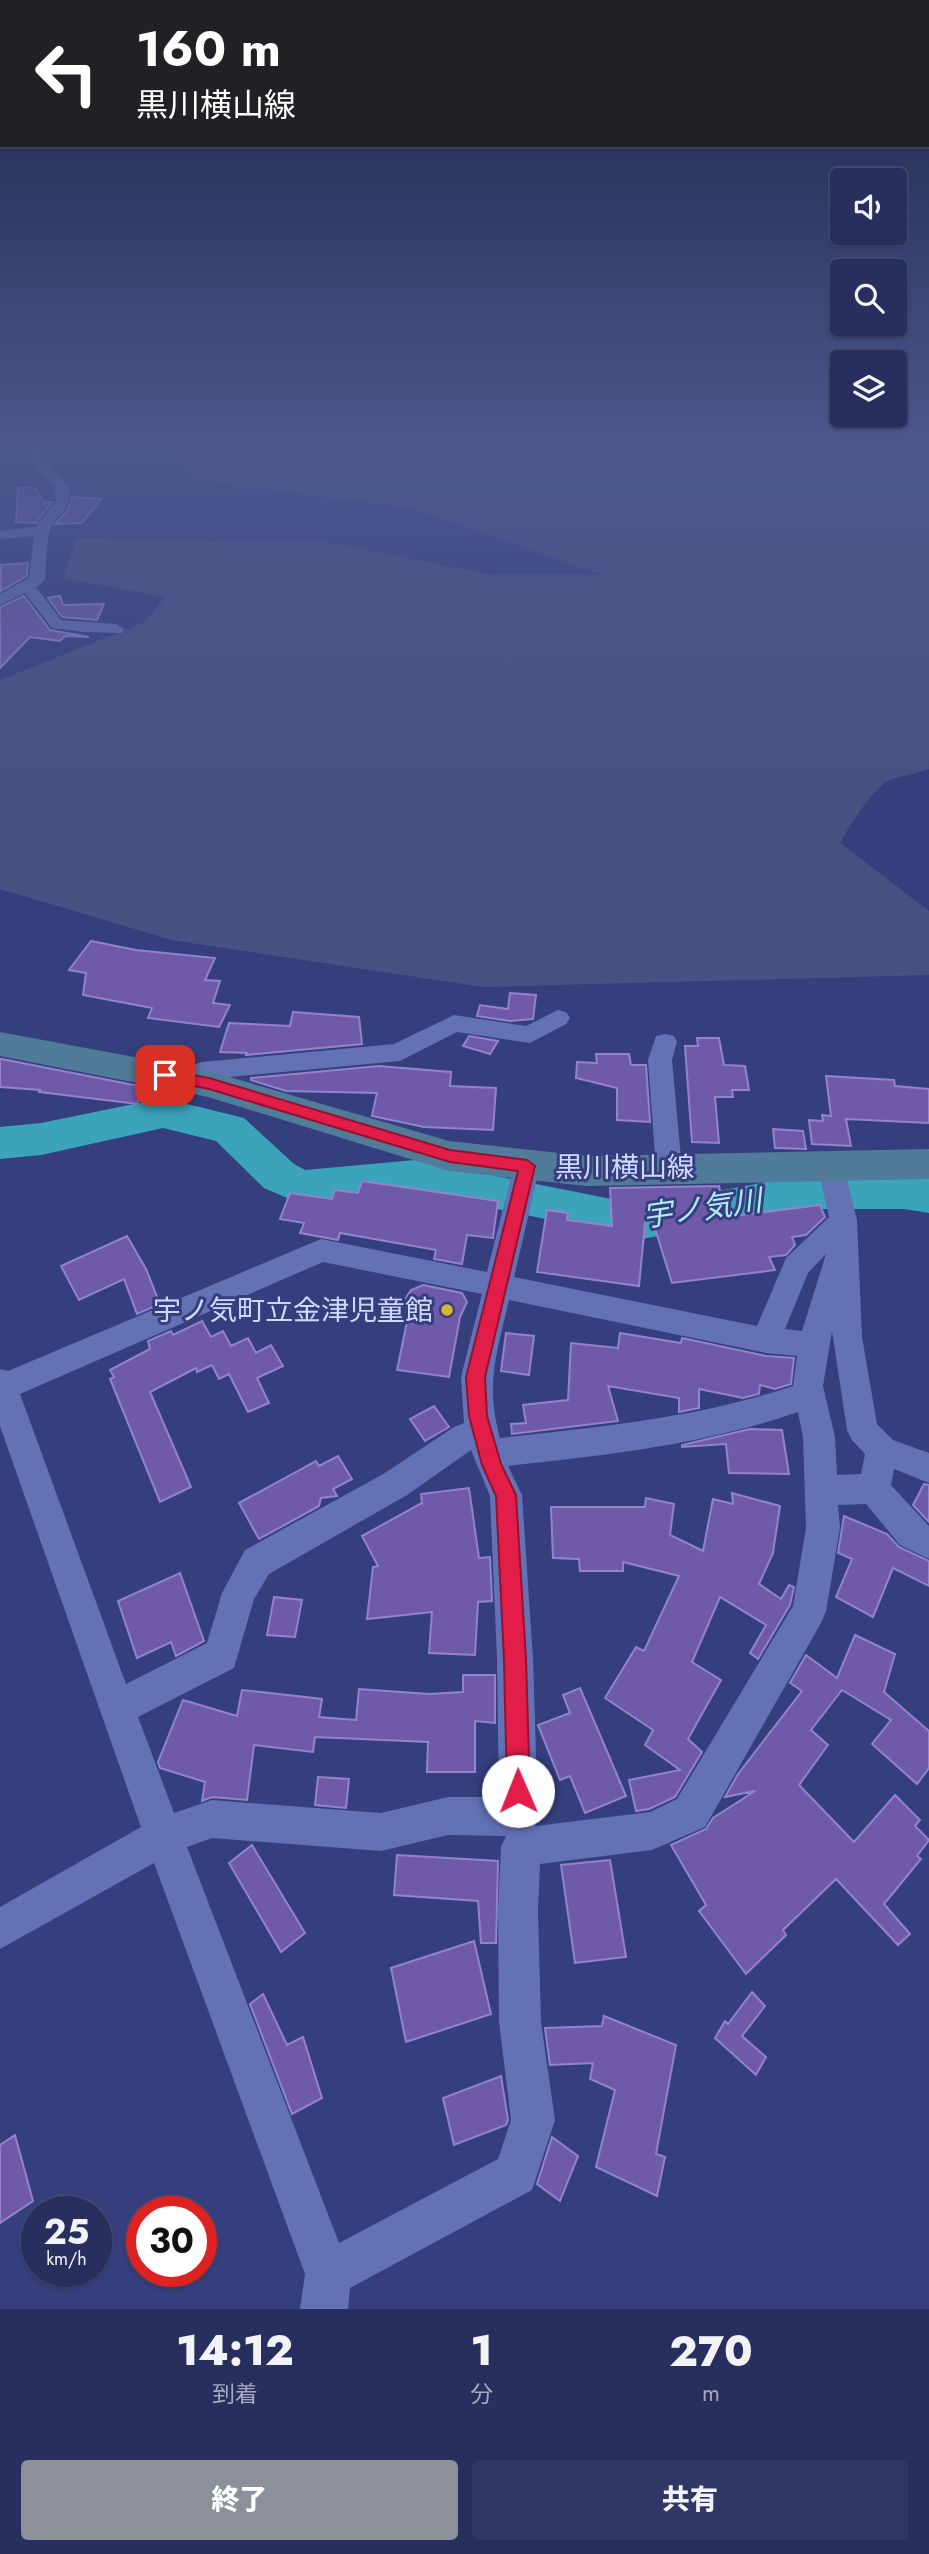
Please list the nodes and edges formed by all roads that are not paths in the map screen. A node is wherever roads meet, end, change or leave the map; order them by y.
1 (40, 554) edge
2 (28, 587) junction
3 (0, 600) edge
4 (116, 629) dead end
5 (558, 1018) dead end
6 (665, 1042) dead end
7 (0, 1044) edge
8 (192, 1080) junction
9 (929, 1164) edge
10 (669, 1169) junction
11 (522, 1185) junction
12 (837, 1201) junction
13 (497, 1284) junction
14 (766, 1340) junction
15 (813, 1345) junction
16 (1, 1385) edge
17 (810, 1394) junction
18 (485, 1443) junction
19 (882, 1450) junction
20 (929, 1468) edge
21 (874, 1489) junction
22 (821, 1491) junction
23 (929, 1543) edge
24 (117, 1708) junction
25 (163, 1836) junction
26 (0, 1929) edge
27 (326, 2292) edge

1 - 2 street
2 - 3 street
2 - 4 street
5 - 8 street
6 - 10 street
7 - 8 main road, 黒川横山線
8 - 11 main road, 黒川横山線
9 - 12 main road, 黒川横山線
10 - 11 main road, 黒川横山線
10 - 12 main road, 黒川横山線
11 - 13 street
12 - 14 street
12 - 15 street
12 - 19 street
13 - 14 street
13 - 16 street
13 - 18 street
14 - 15 street
15 - 17 street
16 - 24 street
17 - 18 street
17 - 22 street
18 - 24 street
18 - 25 street
19 - 20 street
19 - 21 street
21 - 22 street
21 - 23 street
22 - 27 street
24 - 25 street
25 - 26 street
25 - 27 street

